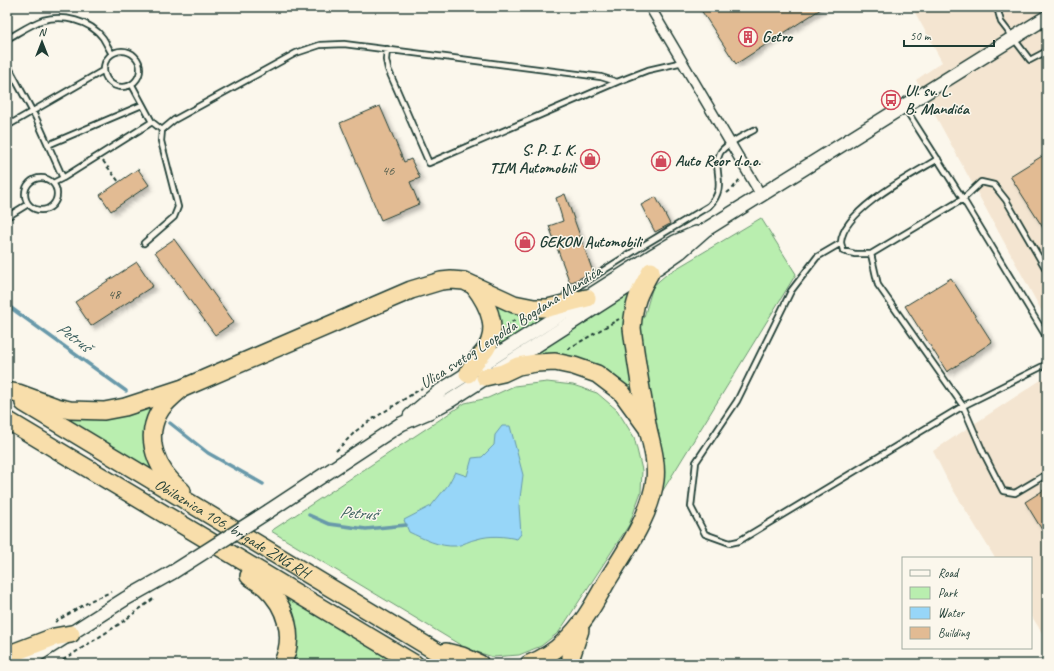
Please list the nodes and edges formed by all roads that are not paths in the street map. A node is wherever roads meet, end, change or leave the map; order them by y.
1 (650, 7) edge
2 (997, 7) edge
3 (1047, 17) edge
4 (1013, 38) junction
5 (7, 39) edge
6 (387, 49) junction
7 (1047, 51) edge
8 (112, 54) junction
9 (683, 62) junction
10 (7, 64) edge
11 (104, 70) junction
12 (617, 82) junction
13 (132, 85) junction
14 (142, 105) junction
15 (904, 106) junction
16 (32, 111) junction
17 (152, 122) junction
18 (7, 126) edge
19 (162, 130) junction
20 (754, 130) dead end
21 (731, 144) junction
22 (48, 145) junction
23 (938, 158) junction
24 (62, 178) junction
25 (52, 183) junction
26 (761, 195) junction
27 (963, 199) junction
28 (28, 204) junction
29 (7, 217) edge
30 (706, 230) junction
31 (841, 242) junction
32 (144, 243) dead end
33 (871, 254) junction
34 (651, 271) junction
35 (1047, 271) edge
36 (474, 285) junction
37 (566, 294) dead end
38 (587, 298) junction
39 (1047, 338) edge
40 (1047, 364) edge
41 (468, 374) junction
42 (485, 377) junction
43 (182, 388) junction
44 (7, 392) edge
45 (963, 406) junction
46 (7, 420) edge
47 (401, 424) junction
48 (7, 429) edge
49 (648, 430) junction
50 (32, 435) junction
51 (1047, 474) edge
52 (206, 513) junction
53 (230, 554) junction
54 (583, 621) junction
55 (71, 634) junction
56 (434, 650) junction
57 (7, 655) edge
58 (23, 664) edge
59 (282, 664) edge
60 (415, 664) edge
61 (457, 664) edge
62 (480, 664) edge
63 (528, 664) edge
64 (571, 664) edge

1 - 9 street
2 - 4 lane
3 - 4 main road, Ulica svetog Leopolda Bogdana Mandića
4 - 7 lane
4 - 15 main road, Ulica svetog Leopolda Bogdana Mandića
5 - 8 lane
6 - 12 lane
6 - 12 lane
6 - 19 lane
8 - 11 lane
8 - 13 lane
9 - 12 lane
9 - 21 street
10 - 16 lane
11 - 13 lane
11 - 16 lane
13 - 14 lane
14 - 17 lane
14 - 22 lane
15 - 23 lane
15 - 26 main road, Ulica svetog Leopolda Bogdana Mandića
16 - 18 lane
16 - 22 lane
17 - 19 lane
17 - 24 lane
19 - 32 lane
20 - 21 lane
21 - 26 street
21 - 37 lane
22 - 24 lane
23 - 27 lane
23 - 31 lane
24 - 25 lane
25 - 28 lane
25 - 28 lane
26 - 30 main road, Ulica svetog Leopolda Bogdana Mandića
27 - 33 lane
27 - 35 lane
27 - 39 lane
28 - 29 lane
30 - 34 main road, Ulica svetog Leopolda Bogdana Mandića
30 - 38 main road, Ulica svetog Leopolda Bogdana Mandića
31 - 33 lane
31 - 45 lane
33 - 45 lane
34 - 42 main road, Ulica svetog Leopolda Bogdana Mandića
34 - 49 highway
36 - 38 highway
36 - 41 highway
36 - 43 highway
38 - 41 main road, Ulica svetog Leopolda Bogdana Mandića
40 - 45 lane
41 - 47 main road, Ulica svetog Leopolda Bogdana Mandića
42 - 47 main road, Ulica svetog Leopolda Bogdana Mandića
42 - 49 highway
43 - 44 highway
43 - 52 highway
44 - 52 highway, Obilaznica 106. brigade ZNG RH
45 - 51 lane
46 - 50 highway, Obilaznica 106. brigade ZNG RH
47 - 55 main road, Ulica svetog Leopolda Bogdana Mandića, bridge
48 - 50 highway
49 - 54 highway
50 - 53 highway, Obilaznica 106. brigade ZNG RH
52 - 56 highway, Obilaznica 106. brigade ZNG RH
53 - 59 highway
53 - 60 highway, Obilaznica 106. brigade ZNG RH
54 - 63 highway
54 - 64 highway
55 - 57 highway
55 - 58 main road, Ulica svetog Leopolda Bogdana Mandića
56 - 61 highway, Obilaznica 106. brigade ZNG RH
56 - 62 highway

